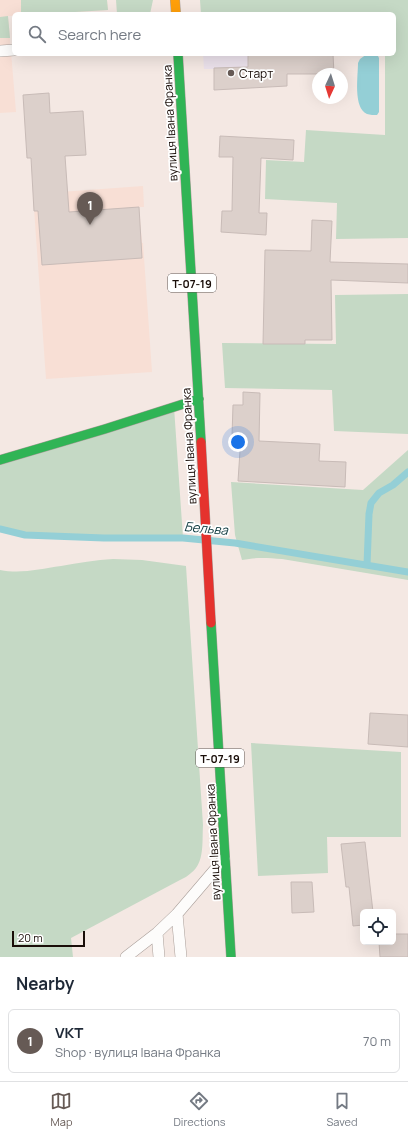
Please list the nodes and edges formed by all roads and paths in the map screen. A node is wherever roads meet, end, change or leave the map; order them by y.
1 (175, 0) edge
2 (176, 12) edge
3 (12, 50) edge
4 (0, 51) edge
5 (178, 56) edge
6 (199, 399) junction
7 (0, 460) edge
8 (225, 857) junction
9 (177, 914) junction
10 (157, 933) junction
11 (127, 957) edge
12 (160, 957) edge
13 (181, 957) edge
14 (231, 957) edge

1 - 2 main road
3 - 4 lane
5 - 6 main road, вулиця Івана Франка / Т-07-19
6 - 7 main road
6 - 8 main road, вулиця Івана Франка / Т-07-19
8 - 9 lane
8 - 14 main road, вулиця Івана Франка / Т-07-19
9 - 10 lane
9 - 13 lane
10 - 11 lane
10 - 12 lane

